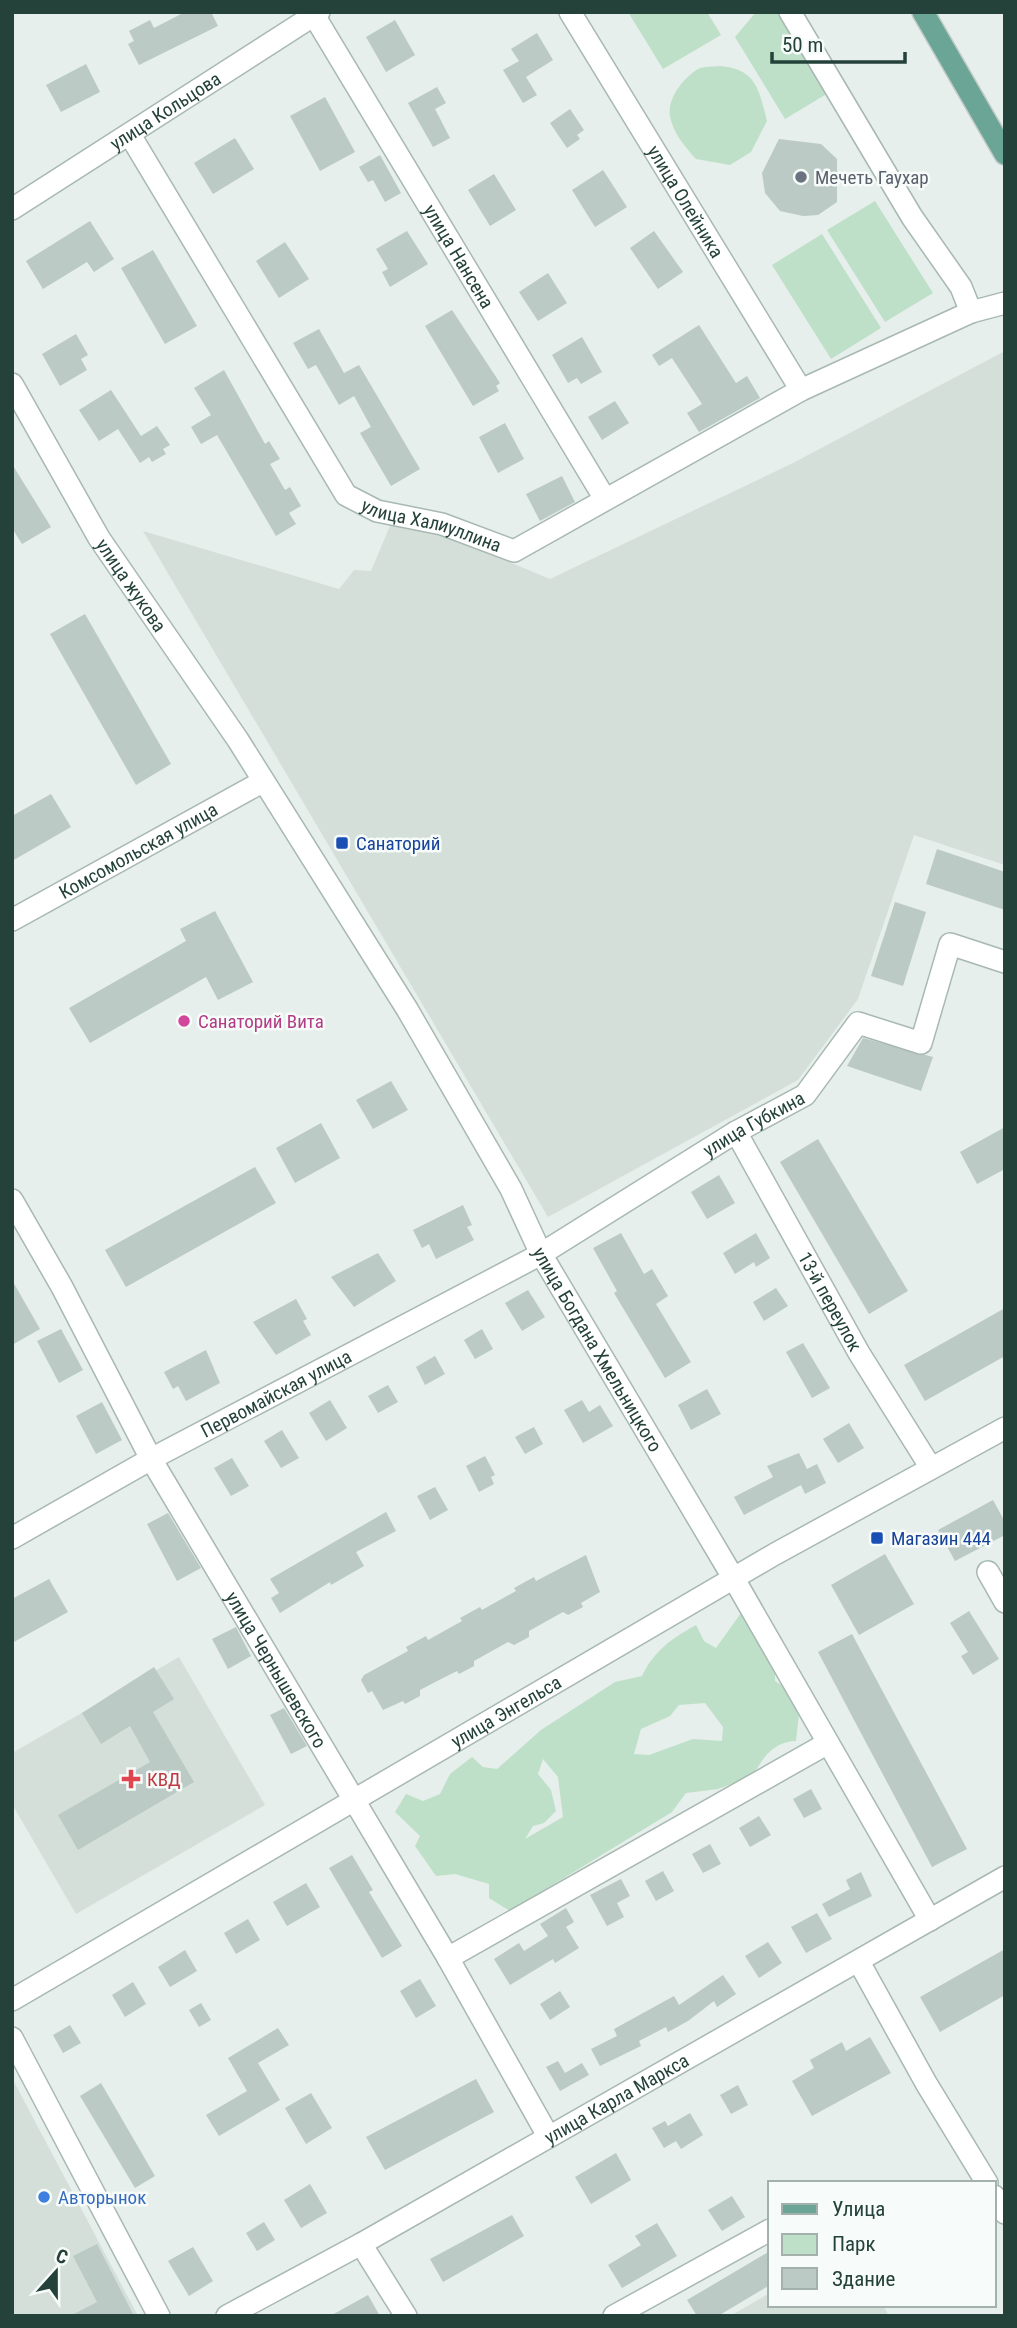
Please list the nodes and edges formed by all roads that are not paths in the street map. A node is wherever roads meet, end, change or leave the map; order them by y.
1 (570, 12) edge
2 (790, 12) edge
3 (923, 12) edge
4 (315, 13) edge
5 (130, 135) junction
6 (1005, 154) edge
7 (12, 209) edge
8 (1005, 303) edge
9 (971, 313) junction
10 (12, 384) edge
11 (801, 390) junction
12 (605, 499) junction
13 (262, 782) junction
14 (12, 920) edge
15 (1005, 962) edge
16 (736, 1132) junction
17 (12, 1200) edge
18 (541, 1254) junction
19 (1005, 1427) edge
20 (151, 1459) junction
21 (931, 1468) junction
22 (12, 1538) edge
23 (988, 1572) dead end
24 (734, 1579) junction
25 (1005, 1602) edge
26 (828, 1743) junction
27 (354, 1798) junction
28 (1005, 1877) edge
29 (930, 1920) junction
30 (448, 1958) junction
31 (859, 1962) junction
32 (12, 2000) edge
33 (12, 2038) edge
34 (547, 2134) junction
35 (986, 2181) edge
36 (768, 2231) edge
37 (361, 2244) junction
38 (159, 2316) edge
39 (227, 2316) edge
40 (406, 2316) edge
41 (614, 2316) edge

1 - 11 street, улица Олейника
2 - 9 street
3 - 6 main road
4 - 5 street, улица Кольцова
4 - 12 street, улица Нансена
5 - 7 street, улица Кольцова
5 - 12 street, улица Халиуллина
8 - 9 street, улица Халиуллина
9 - 11 street, улица Халиуллина
10 - 13 street, улица жукова
11 - 12 street, улица Халиуллина
13 - 14 street, Комсомольская улица
13 - 18 street, улица Богдана Хмельницкого
15 - 16 street, улица Губкина
16 - 18 street, улица Губкина
16 - 21 street, 13-й переулок
17 - 20 street, улица Чернышевского
18 - 20 street, Первомайская улица
18 - 24 street, улица Богдана Хмельницкого
19 - 21 street, улица Энгельса
20 - 22 street, Первомайская улица
20 - 27 street, улица Чернышевского
21 - 24 street, улица Энгельса
23 - 25 street
24 - 26 street, улица Богдана Хмельницкого
24 - 27 street, улица Энгельса
26 - 29 street, улица Богдана Хмельницкого
26 - 30 street
27 - 30 street, улица Чернышевского
27 - 32 street, улица Энгельса
28 - 29 street, улица Карла Маркса
29 - 31 street, улица Карла Маркса
30 - 34 street, улица Чернышевского
31 - 34 street, улица Карла Маркса
31 - 35 street
33 - 38 street
34 - 37 street, улица Карла Маркса
36 - 41 street
37 - 39 street, улица Карла Маркса
37 - 40 street

